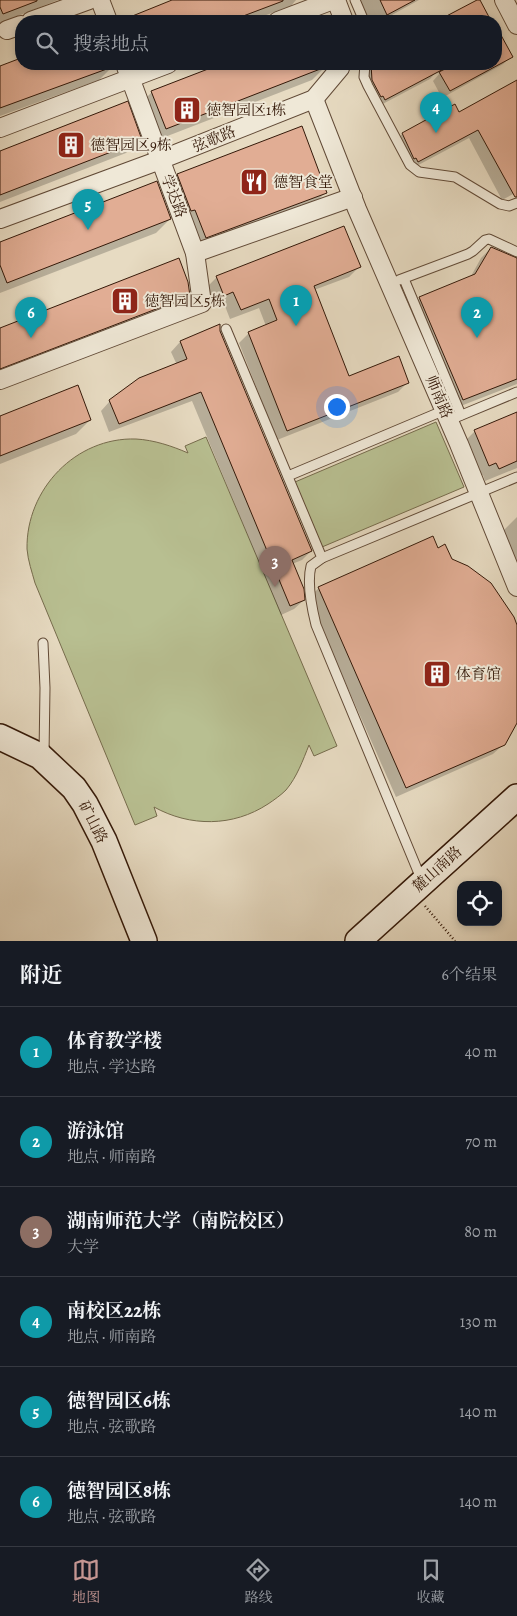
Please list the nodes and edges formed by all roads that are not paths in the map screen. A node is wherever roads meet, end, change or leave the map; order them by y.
1 (89, 0) edge
2 (100, 0) edge
3 (334, 0) edge
4 (355, 0) edge
5 (504, 0) edge
6 (48, 15) edge
7 (106, 15) edge
8 (294, 15) edge
9 (341, 15) edge
10 (361, 15) edge
11 (517, 25) edge
12 (338, 70) edge
13 (365, 70) edge
14 (127, 71) edge
15 (314, 99) junction
16 (0, 128) edge
17 (160, 160) junction
18 (355, 203) junction
19 (517, 203) edge
20 (0, 219) edge
21 (517, 252) edge
22 (195, 253) junction
23 (397, 281) junction
24 (226, 329) dead end
25 (0, 380) edge
26 (517, 392) edge
27 (452, 415) junction
28 (288, 476) junction
29 (517, 478) edge
30 (479, 492) junction
31 (322, 558) junction
32 (517, 587) edge
33 (43, 642) dead end
34 (0, 737) edge
35 (0, 745) edge
36 (44, 764) junction
37 (517, 798) edge
38 (517, 814) edge
39 (421, 890) junction
40 (136, 941) edge
41 (144, 941) edge
42 (358, 941) edge
43 (376, 941) edge

1 - 6 street
2 - 7 street
3 - 8 street
3 - 9 street
4 - 10 lane
5 - 11 street
12 - 15 street
13 - 19 lane
14 - 16 street
14 - 17 street, 学达路
15 - 17 street, 弦歌路
15 - 18 street, 师南路
17 - 20 street, 弦歌路
17 - 22 street, 学达路
18 - 22 street
18 - 23 street, 师南路
21 - 23 lane
22 - 25 street, 学达路
23 - 27 street, 师南路
24 - 28 lane
26 - 27 lane
27 - 28 lane
27 - 30 street, 师南路
28 - 31 lane
29 - 30 lane
30 - 31 lane
30 - 32 street, 师南路
31 - 39 lane
33 - 36 lane
34 - 36 street, 矿山路
35 - 36 street, 矿山路
36 - 40 street, 矿山路
36 - 41 street, 矿山路
37 - 39 street, 麓山南路
38 - 39 street, 麓山南路
39 - 42 street, 麓山南路
39 - 43 street, 麓山南路

